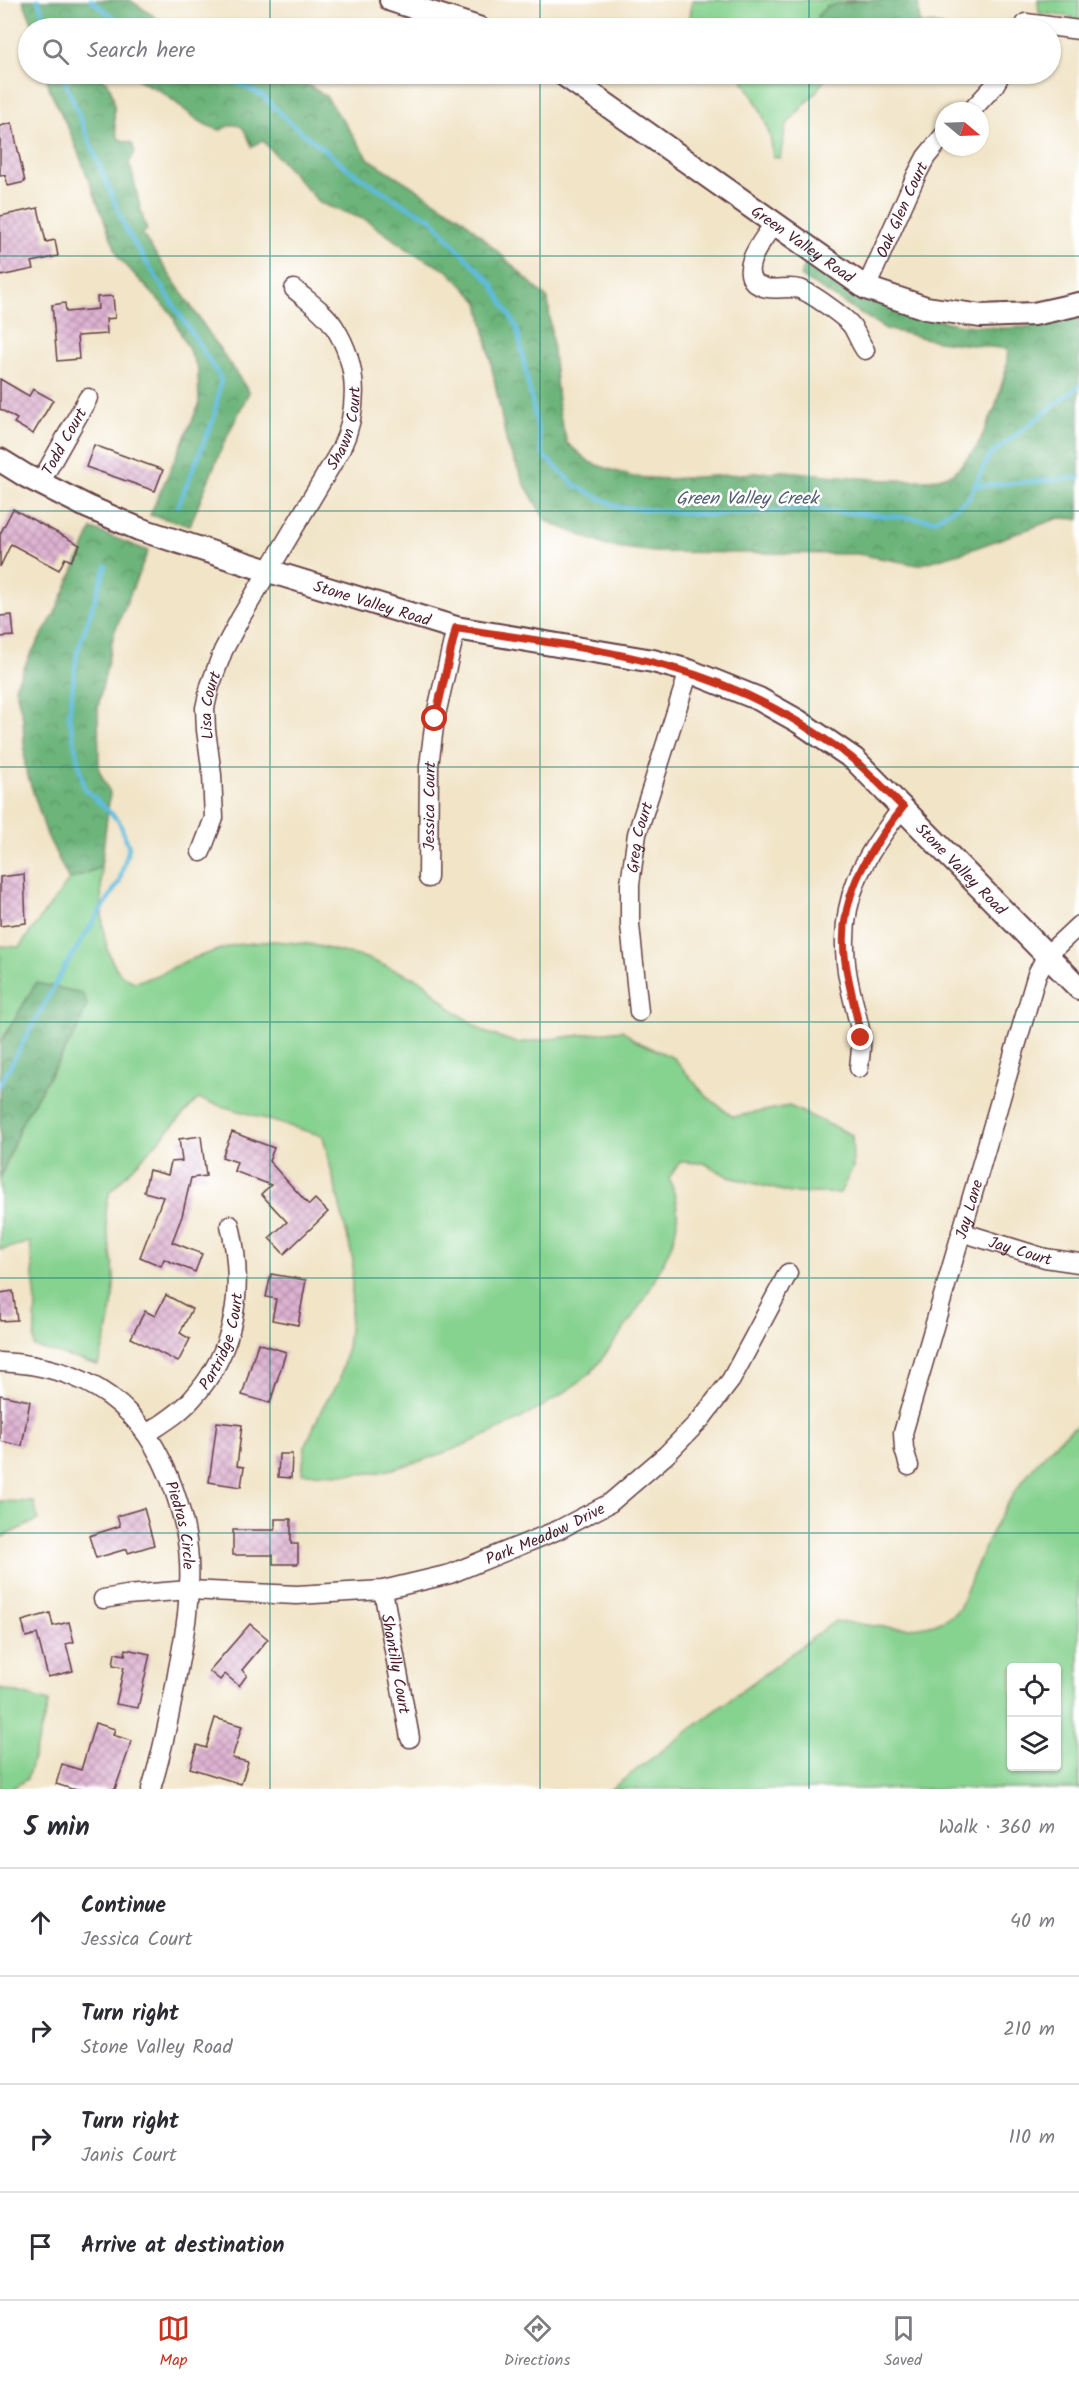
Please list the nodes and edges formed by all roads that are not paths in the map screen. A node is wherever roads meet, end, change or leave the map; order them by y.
1 (392, 0) edge
2 (447, 18) edge
3 (1061, 28) edge
4 (1079, 30) edge
5 (577, 84) edge
6 (995, 84) edge
7 (979, 102) edge
8 (935, 146) edge
9 (775, 223) junction
10 (866, 288) junction
11 (294, 290) dead end
12 (1079, 304) edge
13 (865, 350) dead end
14 (88, 398) dead end
15 (0, 459) edge
16 (40, 483) junction
17 (269, 571) junction
18 (456, 628) junction
19 (689, 671) junction
20 (903, 807) junction
21 (201, 852) dead end
22 (428, 878) dead end
23 (1079, 925) edge
24 (1047, 955) junction
25 (1079, 988) edge
26 (639, 1012) dead end
27 (859, 1068) dead end
28 (230, 1225) dead end
29 (961, 1232) junction
30 (1079, 1263) edge
31 (788, 1273) dead end
32 (0, 1362) edge
33 (148, 1433) junction
34 (909, 1466) dead end
35 (189, 1590) junction
36 (383, 1590) junction
37 (103, 1599) dead end
38 (410, 1738) dead end
39 (151, 1789) edge

1 - 2 street
3 - 4 street
5 - 9 street, Green Valley Road
6 - 7 street
8 - 10 street, Oak Glen Court
9 - 10 street, Green Valley Road
9 - 13 street
10 - 12 street, Green Valley Road
11 - 17 street, Shawn Court
14 - 16 street, Todd Court
15 - 16 street, Stone Valley Road
16 - 17 street, Stone Valley Road
17 - 18 street, Stone Valley Road
17 - 21 street, Lisa Court
18 - 19 street, Stone Valley Road
18 - 22 street, Jessica Court
19 - 20 street, Stone Valley Road
19 - 26 street, Greg Court
20 - 24 street, Stone Valley Road
20 - 27 street
23 - 24 street
24 - 25 street, Stone Valley Road
24 - 29 street, Jay Lane
28 - 33 street, Partridge Court
29 - 30 street, Jay Court
29 - 34 street, Jay Lane
31 - 36 street, Park Meadow Drive
32 - 33 street, Piedras Circle
33 - 35 street, Piedras Circle
35 - 36 street, Park Meadow Drive
35 - 37 street, Park Meadow Drive
35 - 39 street, Piedras Circle
36 - 38 street, Shantilly Court

